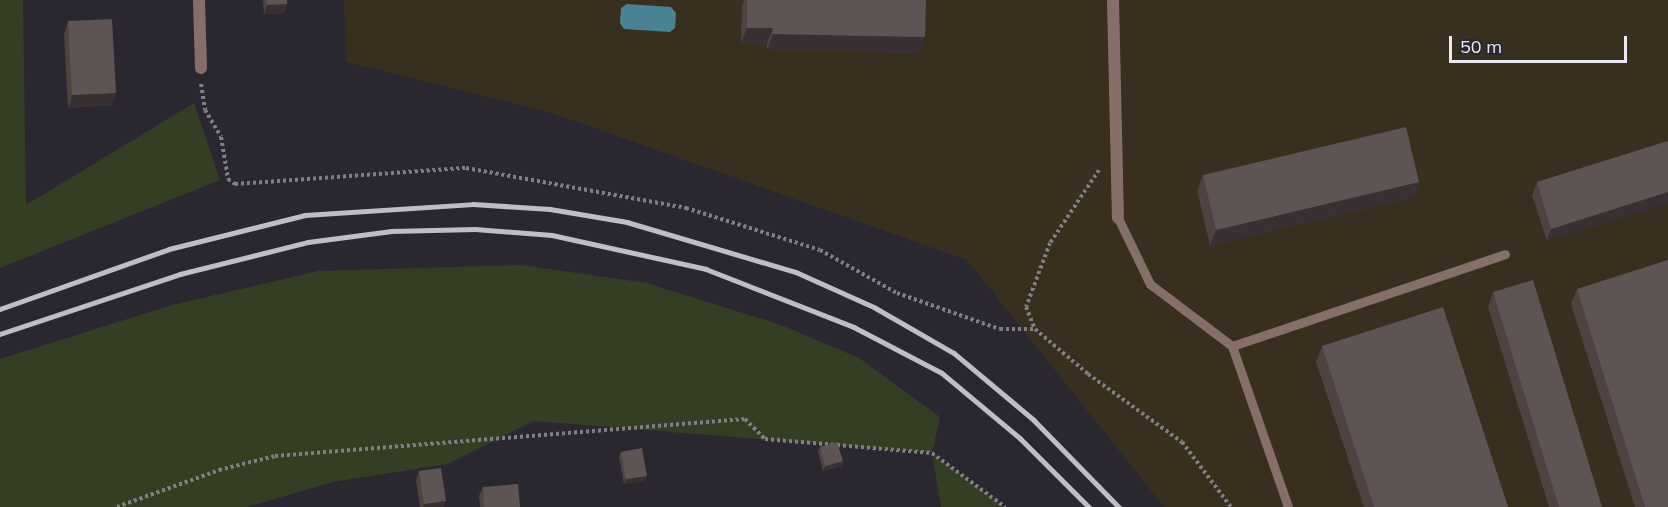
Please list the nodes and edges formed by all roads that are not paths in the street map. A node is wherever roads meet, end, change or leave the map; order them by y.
1 (199, 0) edge
2 (1113, 0) edge
3 (201, 68) road end
4 (1118, 218) joint
5 (1505, 254) dead end
6 (1232, 346) junction
7 (1288, 507) edge

1 - 3 street
2 - 4 street
4 - 6 lane
5 - 6 lane
6 - 7 lane

